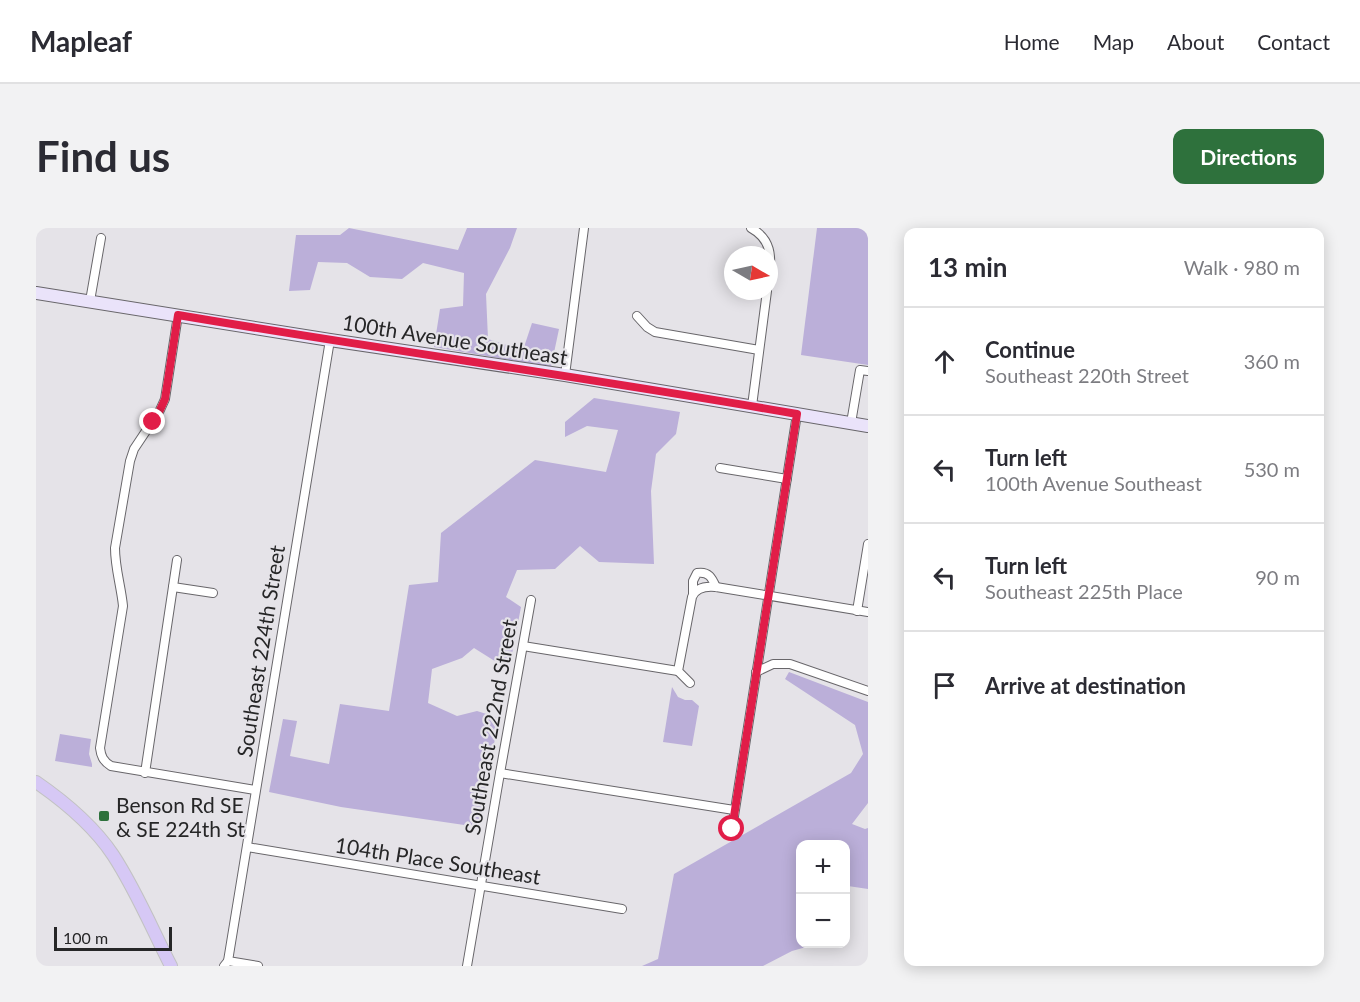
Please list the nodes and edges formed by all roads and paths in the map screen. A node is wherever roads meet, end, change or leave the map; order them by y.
1 (584, 228) edge
2 (751, 228) edge
3 (101, 238) dead end
4 (767, 246) edge
5 (36, 292) edge
6 (766, 300) edge
7 (90, 301) junction
8 (178, 315) junction
9 (637, 316) dead end
10 (330, 340) junction
11 (759, 350) junction
12 (868, 371) edge
13 (565, 375) junction
14 (752, 406) junction
15 (797, 414) junction
16 (851, 423) junction
17 (868, 426) edge
18 (720, 468) dead end
19 (787, 479) junction
20 (868, 544) edge
21 (177, 560) dead end
22 (173, 587) junction
23 (716, 587) junction
24 (697, 590) junction
25 (213, 593) dead end
26 (768, 596) junction
27 (531, 600) dead end
28 (857, 611) junction
29 (868, 612) edge
30 (523, 646) junction
31 (678, 671) junction
32 (756, 672) junction
33 (690, 683) dead end
34 (868, 691) edge
35 (145, 773) junction
36 (500, 773) junction
37 (36, 782) edge
38 (255, 790) junction
39 (734, 810) junction
40 (732, 829) dead end
41 (247, 847) junction
42 (481, 886) junction
43 (622, 909) dead end
44 (226, 964) edge
45 (171, 966) edge
46 (258, 966) edge
47 (467, 966) edge

1 - 13 street
2 - 4 street
3 - 7 street
5 - 7 street, 100th Avenue Southeast
6 - 11 street
7 - 8 street, 100th Avenue Southeast
8 - 10 street, 100th Avenue Southeast
8 - 35 street
9 - 11 street
10 - 13 street, 100th Avenue Southeast
10 - 38 street, Southeast 224th Street
11 - 14 street
12 - 16 street
13 - 14 street, 100th Avenue Southeast
14 - 15 street, 100th Avenue Southeast
15 - 16 street, 100th Avenue Southeast
15 - 19 street
16 - 17 street, 100th Avenue Southeast
18 - 19 street
19 - 26 street
20 - 28 street
21 - 22 street
22 - 25 street
22 - 35 street
23 - 24 street
23 - 24 street
23 - 26 street
24 - 31 street
26 - 28 street
26 - 32 street
27 - 30 street, Southeast 222nd Street
28 - 29 street
30 - 31 street
30 - 36 street, Southeast 222nd Street
31 - 33 street
32 - 34 street
32 - 39 street
35 - 38 street
36 - 39 street
36 - 42 street, Southeast 222nd Street
37 - 45 main road
38 - 41 street, Southeast 224th Street
39 - 40 street
41 - 42 street, 104th Place Southeast
41 - 44 street, Southeast 224th Street
42 - 43 street, 104th Place Southeast
42 - 47 street, Southeast 222nd Street
44 - 46 street

